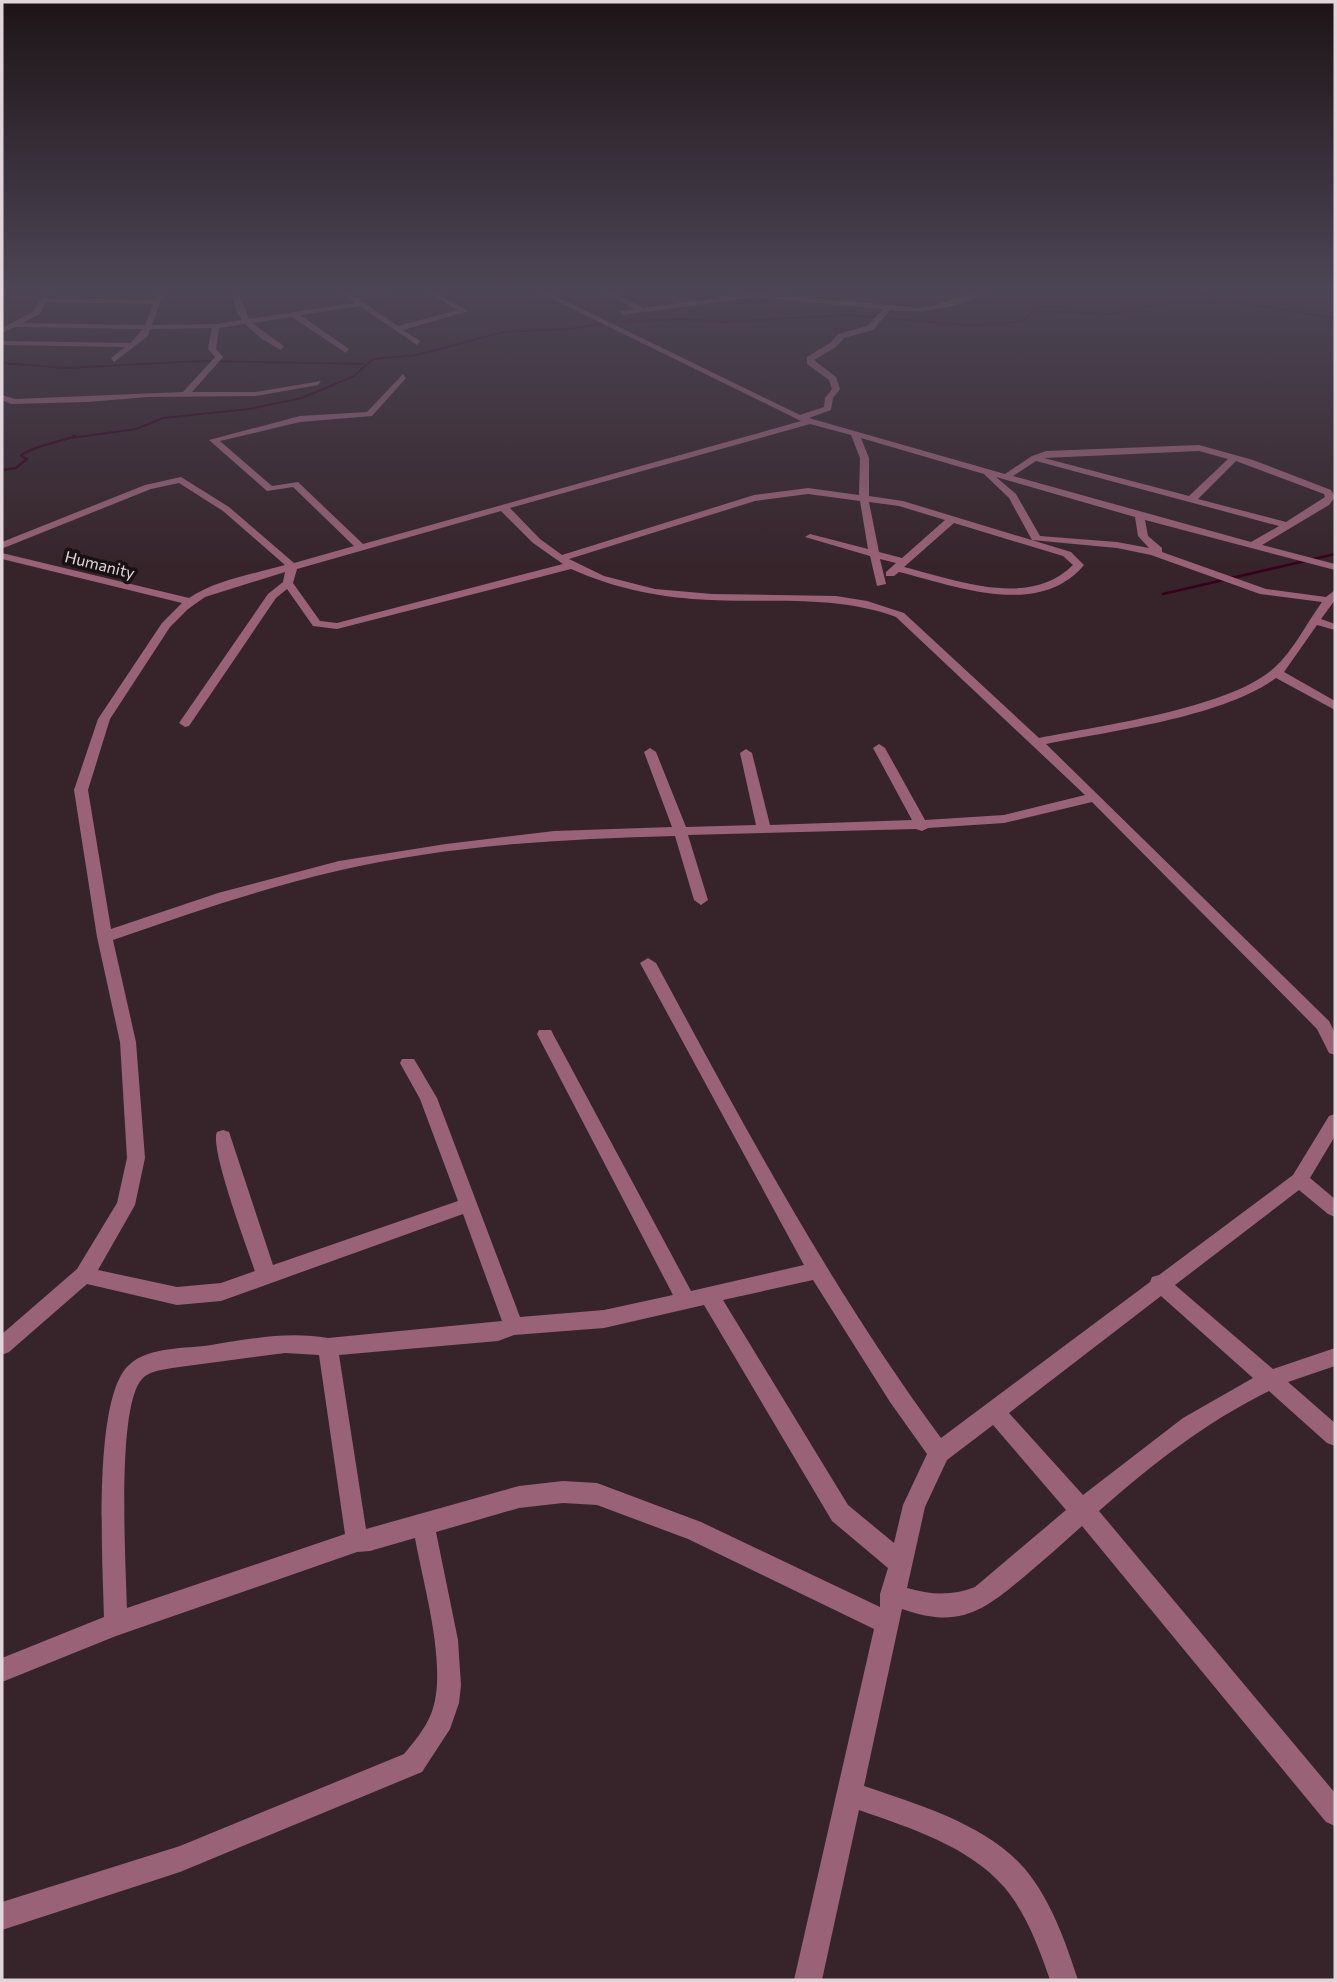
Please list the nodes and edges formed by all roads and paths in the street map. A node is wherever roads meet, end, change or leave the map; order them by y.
1 (197, 383) edge
2 (315, 383) edge
3 (396, 383) edge
4 (724, 383) edge
5 (834, 383) edge
6 (184, 396) junction
7 (2, 397) edge
8 (805, 420) junction
9 (855, 435) junction
10 (1235, 457) junction
11 (1034, 458) junction
12 (985, 472) junction
13 (1006, 477) junction
14 (863, 496) junction
15 (1192, 499) junction
16 (503, 507) junction
17 (1140, 516) junction
18 (953, 518) junction
19 (1286, 525) junction
20 (810, 537) dead end
21 (1036, 538) junction
22 (1022, 540) junction
23 (2, 545) edge
24 (361, 547) junction
25 (1251, 547) junction
26 (875, 554) junction
27 (1162, 554) junction
28 (2, 556) edge
29 (568, 562) junction
30 (899, 564) junction
31 (292, 566) junction
32 (1335, 568) edge
33 (288, 583) junction
34 (881, 584) junction
35 (1332, 596) edge
36 (191, 602) junction
37 (867, 602) junction
38 (1315, 621) junction
39 (1335, 627) edge
40 (1277, 673) junction
41 (1335, 706) edge
42 (185, 723) dead end
43 (1037, 742) junction
44 (879, 748) dead end
45 (650, 752) dead end
46 (746, 753) dead end
47 (1095, 797) junction
48 (922, 827) junction
49 (764, 829) junction
50 (680, 830) junction
51 (701, 900) dead end
52 (104, 937) junction
53 (648, 963) dead end
54 (545, 1034) dead end
55 (1335, 1049) edge
56 (408, 1063) dead end
57 (1335, 1121) edge
58 (223, 1138) dead end
59 (1299, 1180) junction
60 (470, 1204) junction
61 (1335, 1209) edge
62 (815, 1271) junction
63 (84, 1275) junction
64 (267, 1277) junction
65 (1159, 1283) junction
66 (709, 1295) junction
67 (686, 1300) junction
68 (514, 1326) junction
69 (2, 1346) edge
70 (328, 1347) junction
71 (1335, 1357) edge
72 (1271, 1378) junction
73 (994, 1411) junction
74 (1335, 1436) edge
75 (939, 1453) junction
76 (1083, 1511) junction
77 (423, 1524) junction
78 (357, 1541) junction
79 (900, 1563) junction
80 (892, 1594) junction
81 (886, 1622) junction
82 (116, 1624) junction
83 (2, 1670) edge
84 (848, 1793) junction
85 (1335, 1812) edge
86 (2, 1916) edge
87 (808, 1980) edge
88 (1065, 1980) edge

1 - 6 street
2 - 6 street
3 - 24 street
4 - 8 street
5 - 8 street
6 - 7 street
8 - 9 street
8 - 16 street
9 - 12 street
9 - 14 street
10 - 11 street
10 - 15 street
10 - 19 street
11 - 13 street
11 - 15 street
12 - 13 street
12 - 21 street
13 - 17 street
14 - 18 street
14 - 26 street
14 - 29 street
15 - 19 street
16 - 24 street
16 - 29 street
17 - 25 street
17 - 27 street
18 - 22 street
18 - 30 street
19 - 25 street
20 - 26 street
21 - 22 street
21 - 27 street
22 - 30 street
23 - 31 street
24 - 31 street
25 - 32 street
26 - 30 street
26 - 34 street
27 - 35 street
28 - 36 street, Humanity
29 - 33 street
29 - 37 street
30 - 34 street
31 - 33 street
31 - 36 street
33 - 42 street
34 - 37 street
35 - 38 street
36 - 52 street
37 - 43 street
38 - 39 street
38 - 40 street
40 - 41 street
40 - 43 street
43 - 47 street
44 - 48 street
45 - 50 street
46 - 49 street
47 - 48 street
47 - 55 street
48 - 49 street
49 - 50 street
50 - 51 street
50 - 52 street
52 - 63 street
53 - 62 street
54 - 67 street
56 - 60 street
57 - 59 street
58 - 64 street
59 - 61 street
59 - 65 street
60 - 64 street
60 - 68 street
62 - 66 street
62 - 75 street
63 - 64 street
63 - 69 street
65 - 72 street
65 - 73 street
66 - 67 street
66 - 79 street
67 - 68 street
68 - 70 street
70 - 78 street
70 - 82 street
71 - 72 street
72 - 74 street
72 - 76 street
73 - 75 street
73 - 76 street
75 - 79 street
76 - 80 street
76 - 85 street
77 - 78 street
77 - 81 street
77 - 86 street
78 - 82 street
79 - 80 street
80 - 81 street
81 - 84 street
82 - 83 street
84 - 87 street
84 - 88 street

